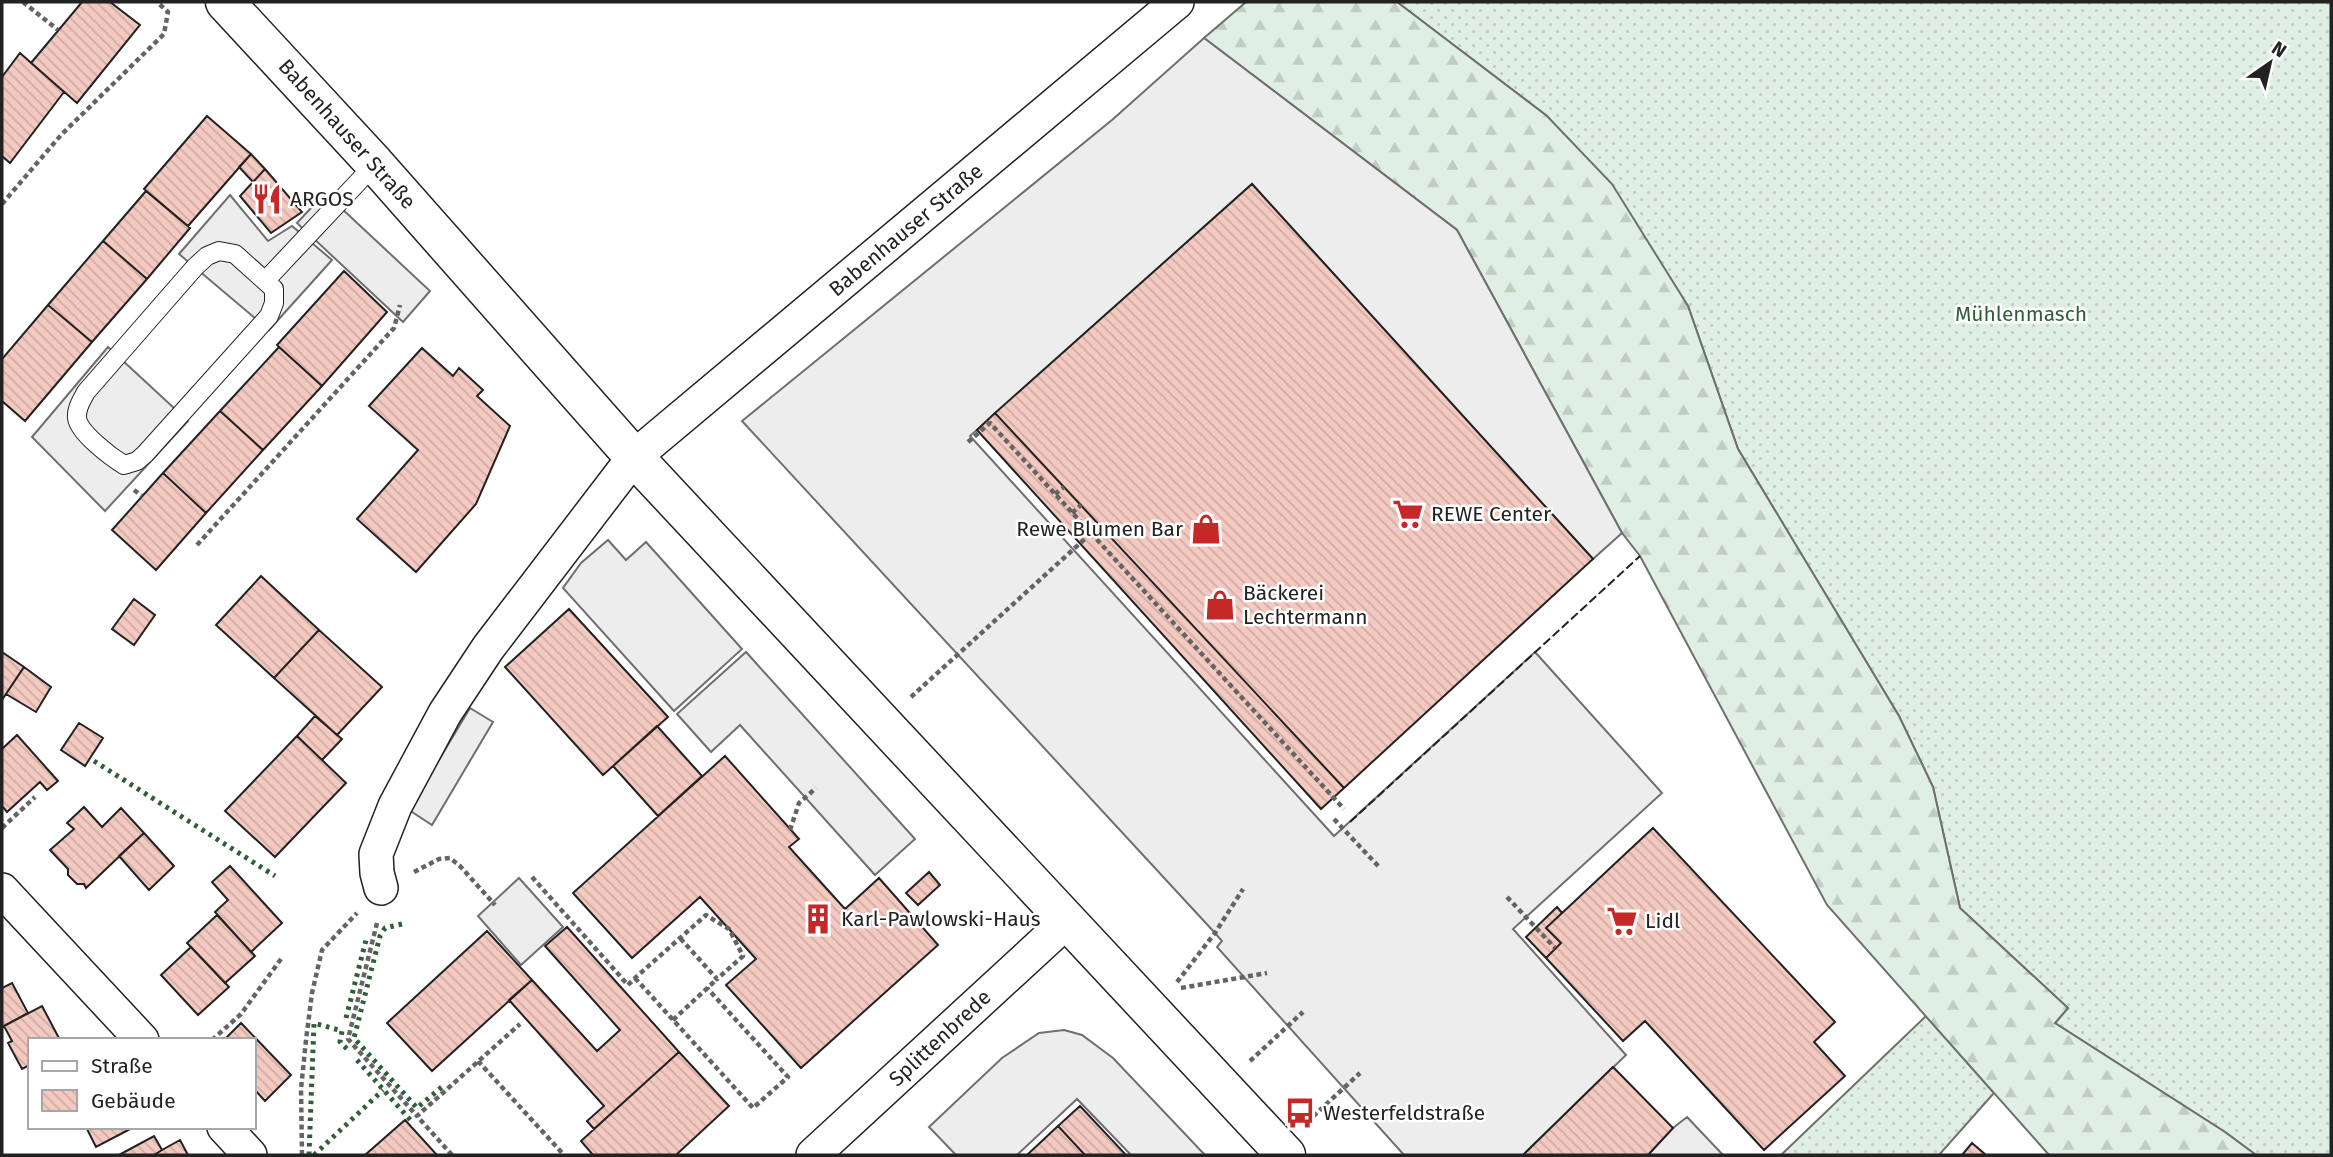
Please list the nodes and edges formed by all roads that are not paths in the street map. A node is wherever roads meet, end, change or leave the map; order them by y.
1 (225, 2) edge
2 (1177, 2) edge
3 (375, 164) junction
4 (266, 280) junction
5 (634, 457) junction
6 (381, 888) road end
7 (2, 890) edge
8 (1067, 921) junction
9 (140, 1038) edge
10 (226, 1129) edge
11 (1283, 1152) edge
12 (250, 1155) edge
13 (813, 1155) edge

1 - 3 main road, Babenhauser Straße
2 - 5 street, Babenhauser Straße
3 - 4 lane
3 - 5 main road, Babenhauser Straße
4 - 4 lane
5 - 6 street, Babenhauser Straße
5 - 8 main road
7 - 9 street
8 - 11 main road
8 - 13 street, Splittenbrede
10 - 12 street

